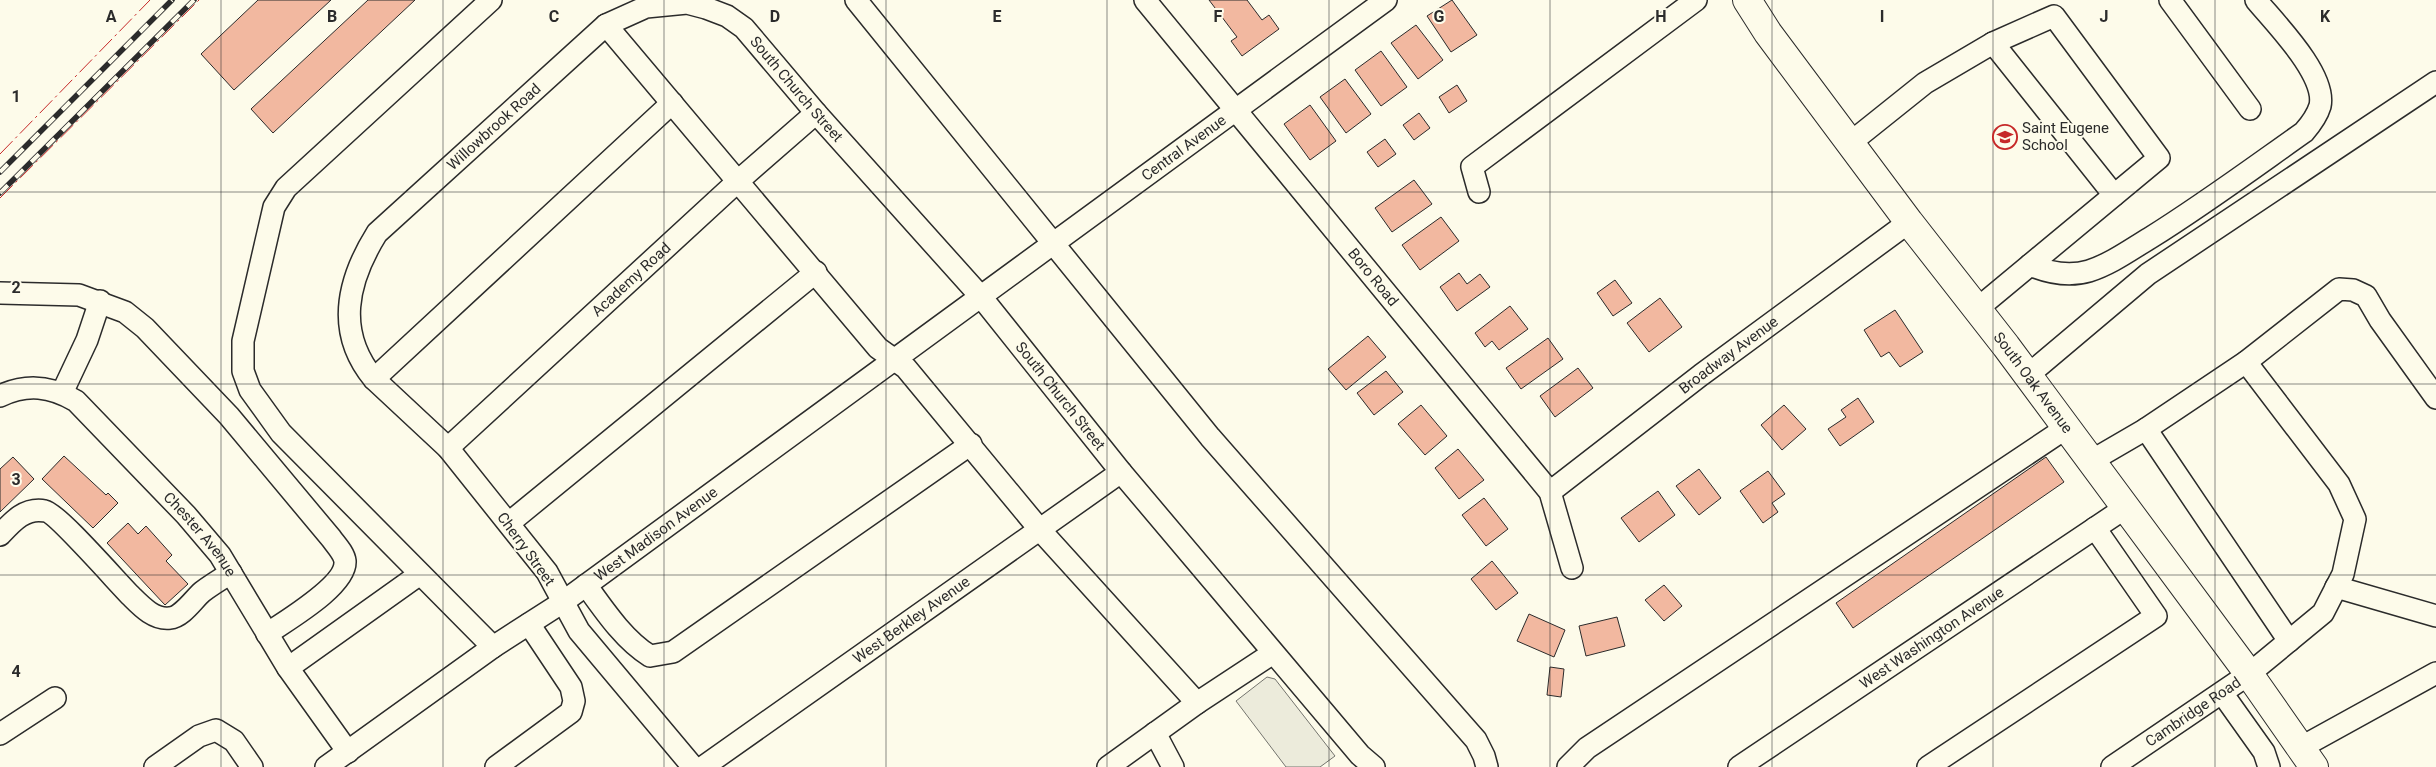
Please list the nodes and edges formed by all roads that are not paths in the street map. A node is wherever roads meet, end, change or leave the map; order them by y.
1 (491, 0) edge
2 (856, 0) edge
3 (1145, 0) edge
4 (1386, 0) edge
5 (1696, 0) edge
6 (1747, 0) edge
7 (2170, 0) edge
8 (2256, 0) edge
9 (620, 7) edge
10 (606, 25) junction
11 (744, 28) joint
12 (1993, 43) junction
13 (2436, 82) edge
14 (672, 103) junction
15 (1234, 109) junction
16 (2250, 109) dead end
17 (816, 113) junction
18 (1850, 143) junction
19 (737, 182) junction
20 (1479, 192) dead end
21 (2114, 195) junction
22 (1909, 222) junction
23 (1054, 243) junction
24 (2030, 265) junction
25 (816, 272) junction
26 (0, 293) edge
27 (982, 298) junction
28 (100, 301) junction
29 (1977, 309) junction
30 (895, 360) junction
31 (2246, 362) junction
32 (369, 373) junction
33 (2028, 376) junction
34 (62, 393) junction
35 (0, 396) edge
36 (2436, 398) edge
37 (2066, 428) junction
38 (2146, 429) junction
39 (971, 444) junction
40 (448, 448) junction
41 (2091, 461) junction
42 (1120, 472) junction
43 (1550, 492) junction
44 (2124, 508) junction
45 (509, 523) junction
46 (2095, 528) junction
47 (1040, 530) junction
48 (0, 535) edge
49 (1572, 568) dead end
50 (231, 572) junction
51 (420, 574) junction
52 (586, 585) junction
53 (2336, 587) junction
54 (563, 602) junction
55 (2436, 616) edge
56 (529, 624) junction
57 (267, 634) junction
58 (2290, 641) junction
59 (493, 647) junction
60 (1273, 653) junction
61 (288, 668) junction
62 (2436, 673) edge
63 (2249, 674) junction
64 (2222, 693) junction
65 (56, 698) dead end
66 (1197, 703) junction
67 (1156, 733) junction
68 (0, 734) edge
69 (348, 752) junction
70 (2307, 758) edge
71 (155, 767) edge
72 (252, 767) edge
73 (326, 767) edge
74 (496, 767) edge
75 (693, 767) edge
76 (703, 767) edge
77 (1108, 767) edge
78 (1173, 767) edge
79 (1374, 767) edge
80 (1487, 767) edge
81 (1568, 767) edge
82 (1739, 767) edge
83 (1928, 767) edge
84 (2112, 767) edge
85 (2269, 767) edge

1 - 51 street
2 - 23 street
3 - 15 street, Boro Road
4 - 15 street, Central Avenue
5 - 20 street
6 - 18 main road, South Oak Avenue
7 - 16 street
8 - 24 street
9 - 10 street, Willowbrook Road
9 - 11 street, Willowbrook Road
10 - 14 street
10 - 32 street, Willowbrook Road
11 - 17 street, South Church Street
12 - 18 street
12 - 21 street
12 - 21 street
13 - 33 street
14 - 19 street
14 - 32 street
15 - 23 street, Central Avenue
15 - 43 street, Boro Road
17 - 19 street, Academy Road
17 - 27 street, South Church Street
18 - 22 main road, South Oak Avenue
19 - 25 street
19 - 40 street, Academy Road
21 - 24 street
22 - 29 main road, South Oak Avenue
22 - 43 street, Broadway Avenue
23 - 27 street, Central Avenue
23 - 80 street
24 - 29 street
25 - 30 street
25 - 45 street
26 - 28 street
27 - 30 street, West Madison Avenue
27 - 42 street, South Church Street
28 - 34 street
28 - 57 street
29 - 33 main road, South Oak Avenue
30 - 39 street
30 - 52 street, West Madison Avenue
31 - 36 street
31 - 38 street
31 - 53 street, Cambridge Road
32 - 40 street, Cherry Street
33 - 37 main road, South Oak Avenue
34 - 35 street, Chester Avenue
34 - 50 street, Chester Avenue
37 - 41 main road, South Oak Avenue
37 - 81 street
38 - 41 street
38 - 58 street
39 - 47 street
39 - 52 street
40 - 45 street, Cherry Street
41 - 44 main road, South Oak Avenue
42 - 47 street, West Berkley Avenue
42 - 60 street, South Church Street
43 - 49 street, Boro Road
44 - 46 street, West Washington Avenue
44 - 63 main road, South Oak Avenue
45 - 54 street, Cherry Street
46 - 82 street, West Washington Avenue
46 - 83 street
47 - 66 street
47 - 76 street, West Berkley Avenue
48 - 50 street
50 - 57 street, Chester Avenue
51 - 59 street
51 - 61 street
52 - 54 street, West Madison Avenue
53 - 55 street
53 - 58 street, Cambridge Road
54 - 56 street, West Madison Avenue
54 - 75 street, Cherry Street
56 - 59 street, West Madison Avenue
56 - 74 street
57 - 61 street, Chester Avenue
58 - 63 street, Cambridge Road
59 - 69 street, West Madison Avenue
60 - 66 street
60 - 79 street, South Church Street
61 - 69 street, Chester Avenue
62 - 70 street
63 - 64 street, Cambridge Road
63 - 70 main road, South Oak Avenue
64 - 84 street, Cambridge Road
64 - 85 street
65 - 68 street
66 - 67 street
67 - 77 street
67 - 78 street
69 - 73 street, West Madison Avenue
71 - 72 street

